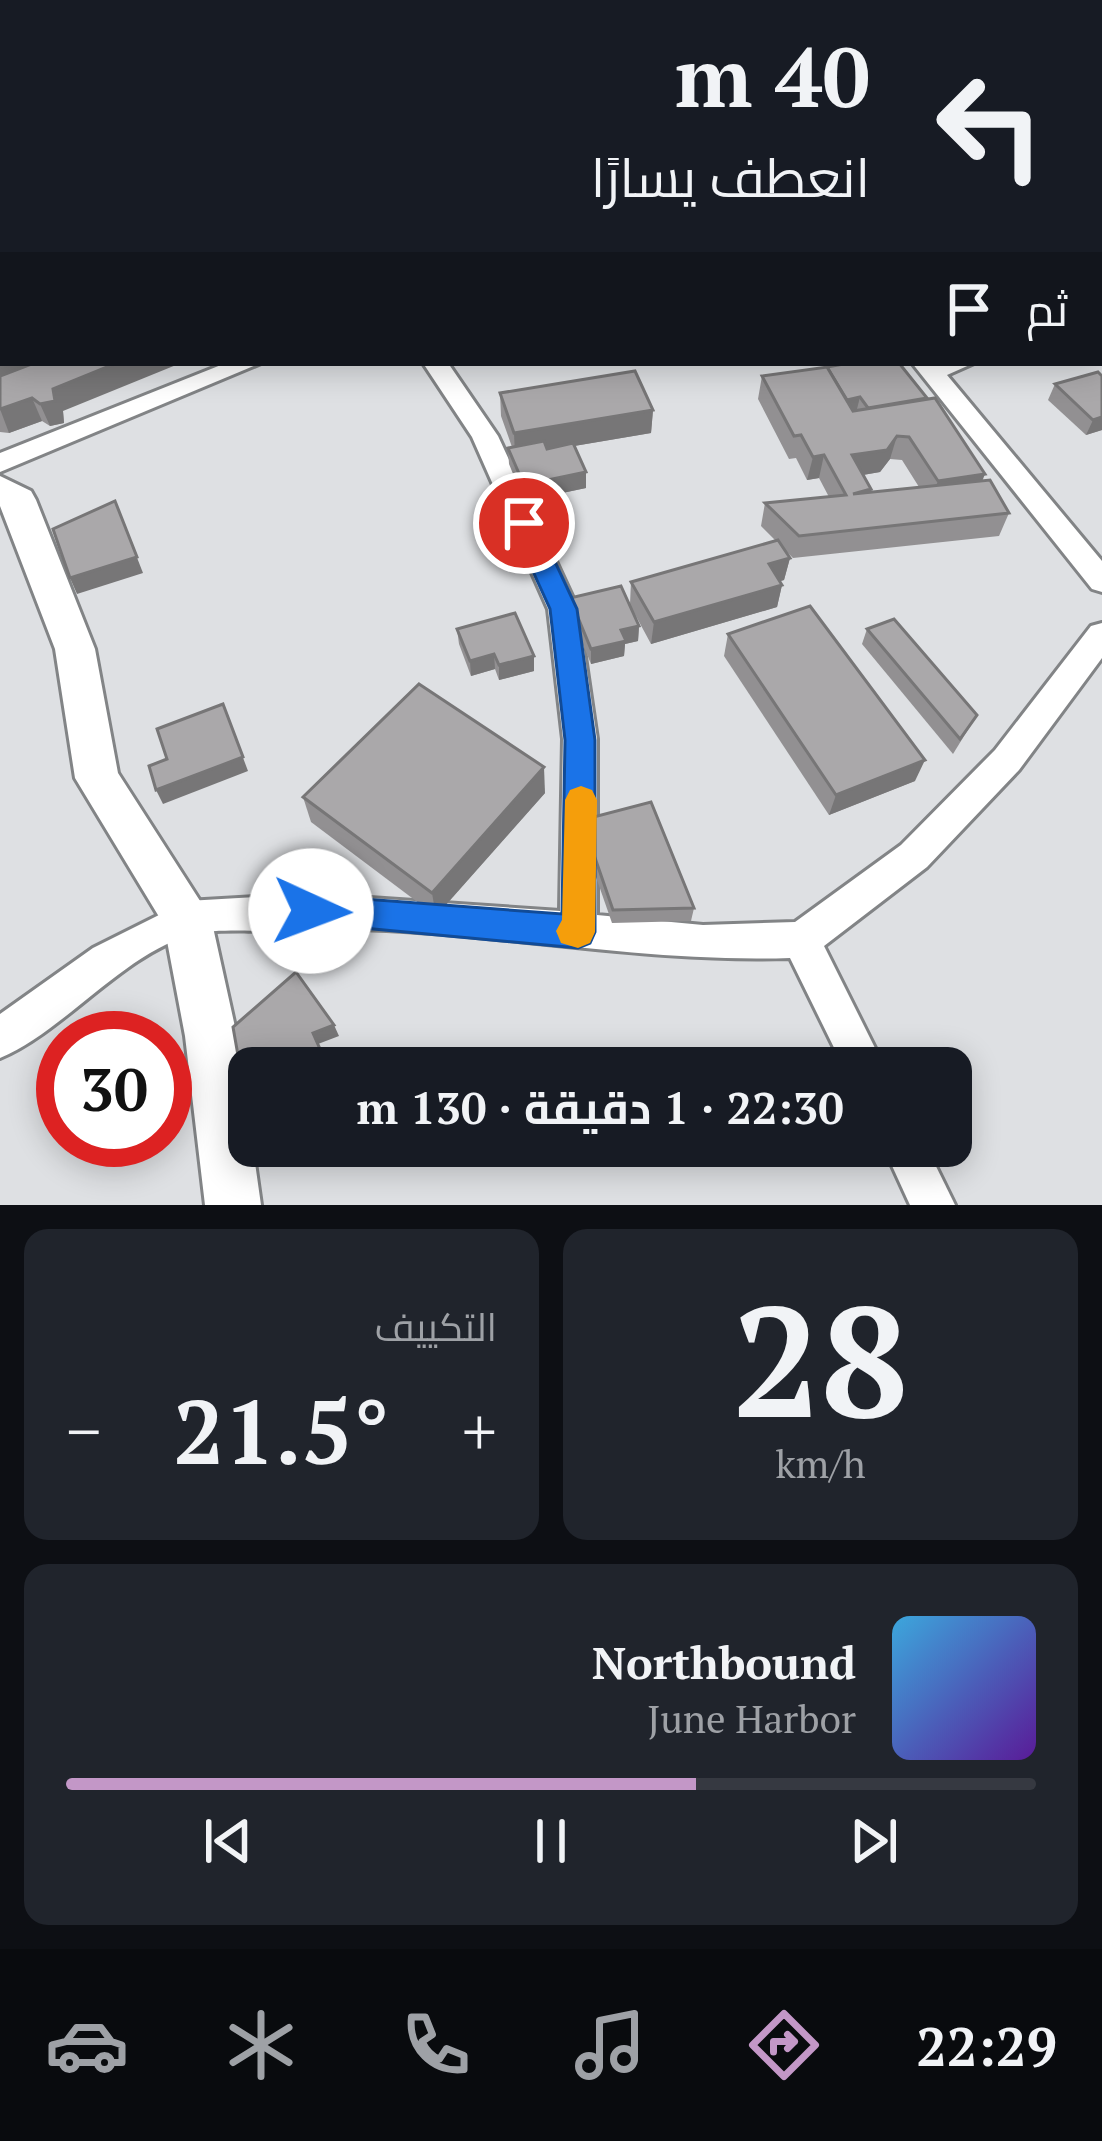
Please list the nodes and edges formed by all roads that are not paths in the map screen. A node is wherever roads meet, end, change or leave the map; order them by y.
1 (242, 366) edge
2 (437, 366) edge
3 (927, 367) edge
4 (0, 463) edge
5 (0, 489) edge
6 (1102, 581) edge
7 (1102, 635) edge
8 (187, 918) junction
9 (578, 932) junction
10 (801, 940) junction
11 (0, 1038) edge
12 (854, 1047) edge
13 (914, 1167) edge
14 (233, 1205) edge
15 (933, 1205) edge

1 - 4 street
2 - 9 street
3 - 6 street
5 - 8 street
7 - 10 street
8 - 9 street
8 - 11 street
8 - 14 street
9 - 10 street
10 - 12 street
13 - 15 street

